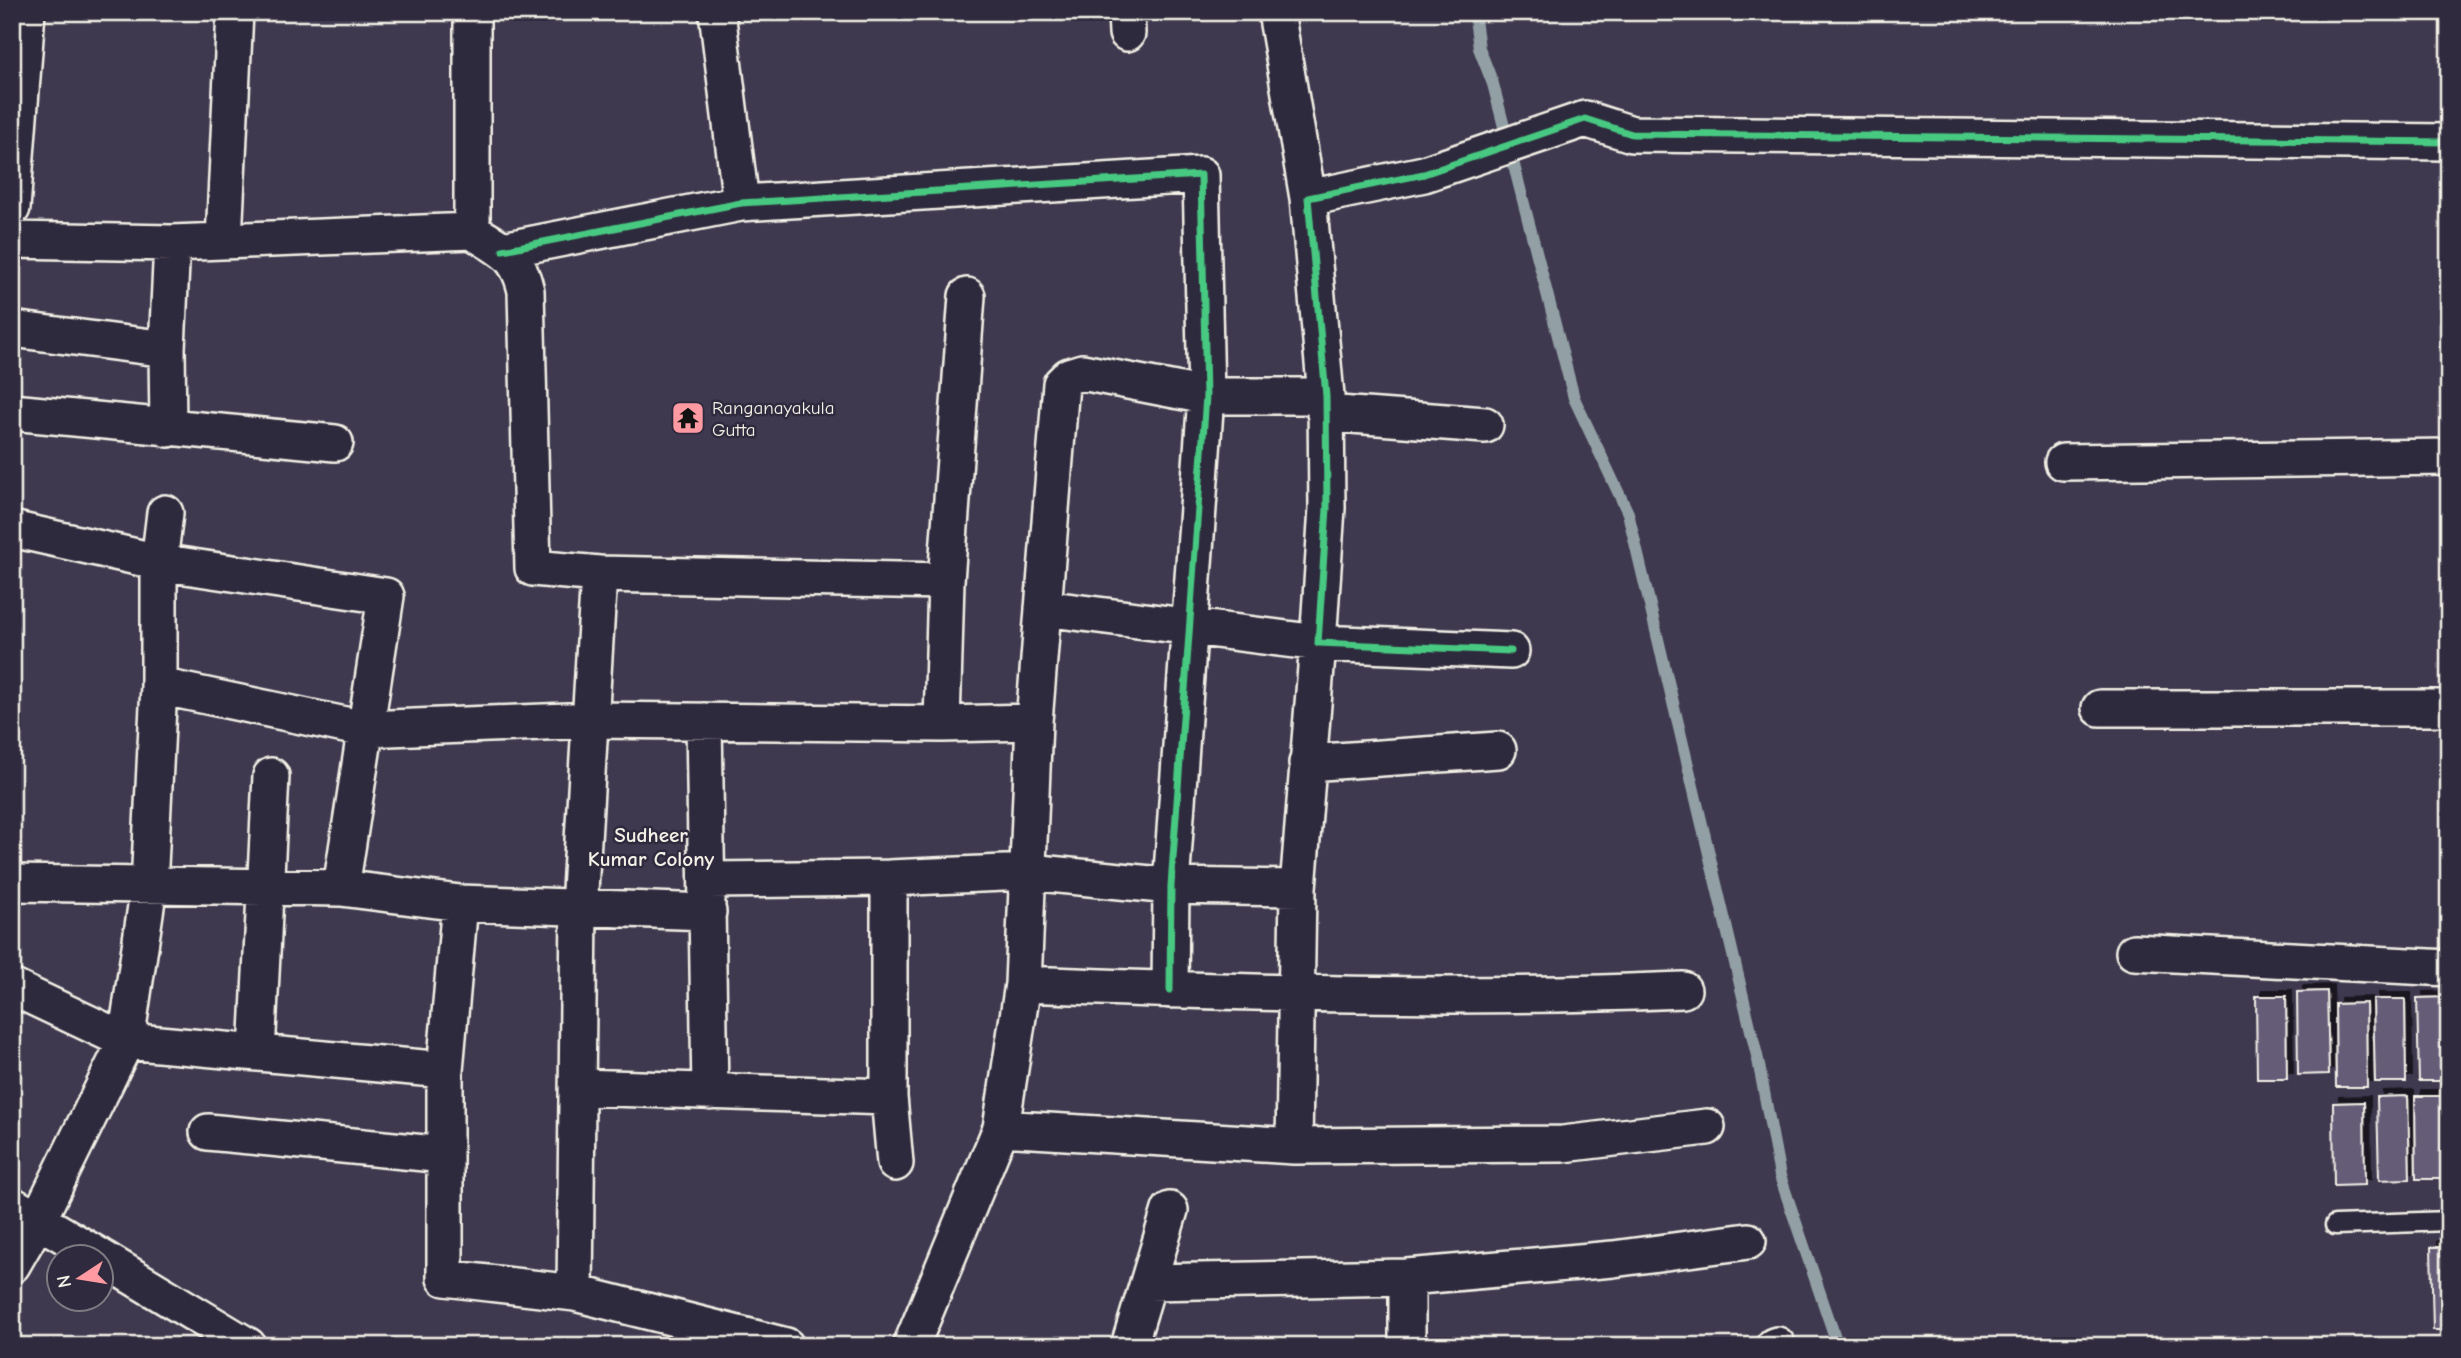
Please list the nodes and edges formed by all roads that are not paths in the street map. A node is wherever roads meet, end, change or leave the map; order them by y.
1 (27, 12) edge
2 (235, 12) edge
3 (472, 12) edge
4 (717, 12) edge
5 (1276, 12) edge
6 (2449, 142) edge
7 (1308, 198) junction
8 (13, 201) edge
9 (741, 203) junction
10 (12, 208) edge
11 (472, 231) junction
12 (224, 239) junction
13 (12, 240) edge
14 (172, 243) junction
15 (503, 250) junction
16 (967, 296) dead end
17 (12, 329) edge
18 (167, 349) junction
19 (1206, 396) junction
20 (1326, 405) junction
21 (12, 412) edge
22 (1485, 425) dead end
23 (168, 429) junction
24 (335, 443) dead end
25 (2449, 457) edge
26 (2063, 462) dead end
27 (165, 513) dead end
28 (12, 529) edge
29 (159, 562) junction
30 (599, 574) junction
31 (946, 581) junction
32 (1043, 608) junction
33 (1191, 628) junction
34 (1318, 643) junction
35 (1511, 651) dead end
36 (159, 686) junction
37 (2100, 708) dead end
38 (2449, 708) edge
39 (593, 720) junction
40 (704, 721) junction
41 (1034, 722) junction
42 (942, 724) junction
43 (364, 729) junction
44 (1499, 750) dead end
45 (1307, 763) junction
46 (271, 776) dead end
47 (1029, 872) junction
48 (889, 878) junction
49 (12, 883) edge
50 (149, 886) junction
51 (1171, 886) junction
52 (265, 887) junction
53 (341, 888) junction
54 (1298, 888) junction
55 (708, 896) junction
56 (460, 903) junction
57 (579, 907) junction
58 (2134, 952) dead end
59 (2449, 968) edge
60 (1023, 984) junction
61 (12, 987) edge
62 (1170, 990) junction
63 (1683, 990) dead end
64 (1297, 995) junction
65 (126, 1041) junction
66 (257, 1053) junction
67 (445, 1070) junction
68 (579, 1087) junction
69 (710, 1092) junction
70 (889, 1097) junction
71 (1707, 1127) dead end
72 (1001, 1128) junction
73 (208, 1132) dead end
74 (1294, 1146) junction
75 (445, 1154) junction
76 (895, 1163) dead end
77 (1170, 1210) dead end
78 (25, 1212) edge
79 (2449, 1221) edge
80 (2335, 1225) dead end
81 (1748, 1241) dead end
82 (75, 1242) edge
83 (12, 1265) edge
84 (116, 1267) edge
85 (1407, 1277) junction
86 (1149, 1282) junction
87 (575, 1293) junction
88 (687, 1334) edge
89 (248, 1346) edge
90 (786, 1346) edge
91 (911, 1346) edge
92 (1129, 1346) edge
93 (1408, 1346) edge

1 - 8 street
2 - 12 street
3 - 11 street
4 - 9 street
5 - 7 street
6 - 7 street
7 - 20 street
8 - 10 street
9 - 15 street
9 - 19 street
11 - 12 street
11 - 15 street
12 - 14 street
13 - 14 street
14 - 18 street
15 - 30 street
16 - 31 street
17 - 18 street
18 - 23 street
19 - 20 street
19 - 32 street
19 - 33 street
20 - 22 street
20 - 34 street
21 - 23 street
23 - 24 street
25 - 26 street
27 - 29 street
28 - 29 street
29 - 36 street
29 - 43 street
30 - 31 street
30 - 39 street
31 - 42 street
32 - 33 street
32 - 41 street
33 - 34 street
33 - 51 street
34 - 35 street
34 - 45 street
36 - 43 street
36 - 50 street
37 - 38 street
39 - 40 street
39 - 43 street
39 - 57 street
40 - 42 street
40 - 55 street
41 - 42 street
41 - 47 street
43 - 53 street
44 - 45 street
45 - 54 street
46 - 52 street
47 - 48 street
47 - 51 street
47 - 60 street
48 - 55 street
48 - 70 street
49 - 50 street
50 - 52 street
50 - 65 street
51 - 54 street
51 - 62 street
52 - 53 street
52 - 66 street
53 - 56 street
54 - 64 street
55 - 57 street
55 - 69 street
56 - 57 street
56 - 67 street
57 - 68 street
58 - 59 street
60 - 62 street
60 - 72 street
61 - 65 street
62 - 64 street
63 - 64 street
64 - 74 street
65 - 66 street
65 - 78 street
66 - 67 street
67 - 75 street
68 - 69 street
68 - 87 street
69 - 70 street
70 - 76 street
71 - 74 street
72 - 74 street
72 - 91 street
73 - 75 street
75 - 87 street
77 - 86 street
78 - 82 street
78 - 83 street
79 - 80 lane
81 - 85 street
84 - 89 street
85 - 86 street
85 - 93 street
86 - 92 street
87 - 88 street
88 - 90 street

